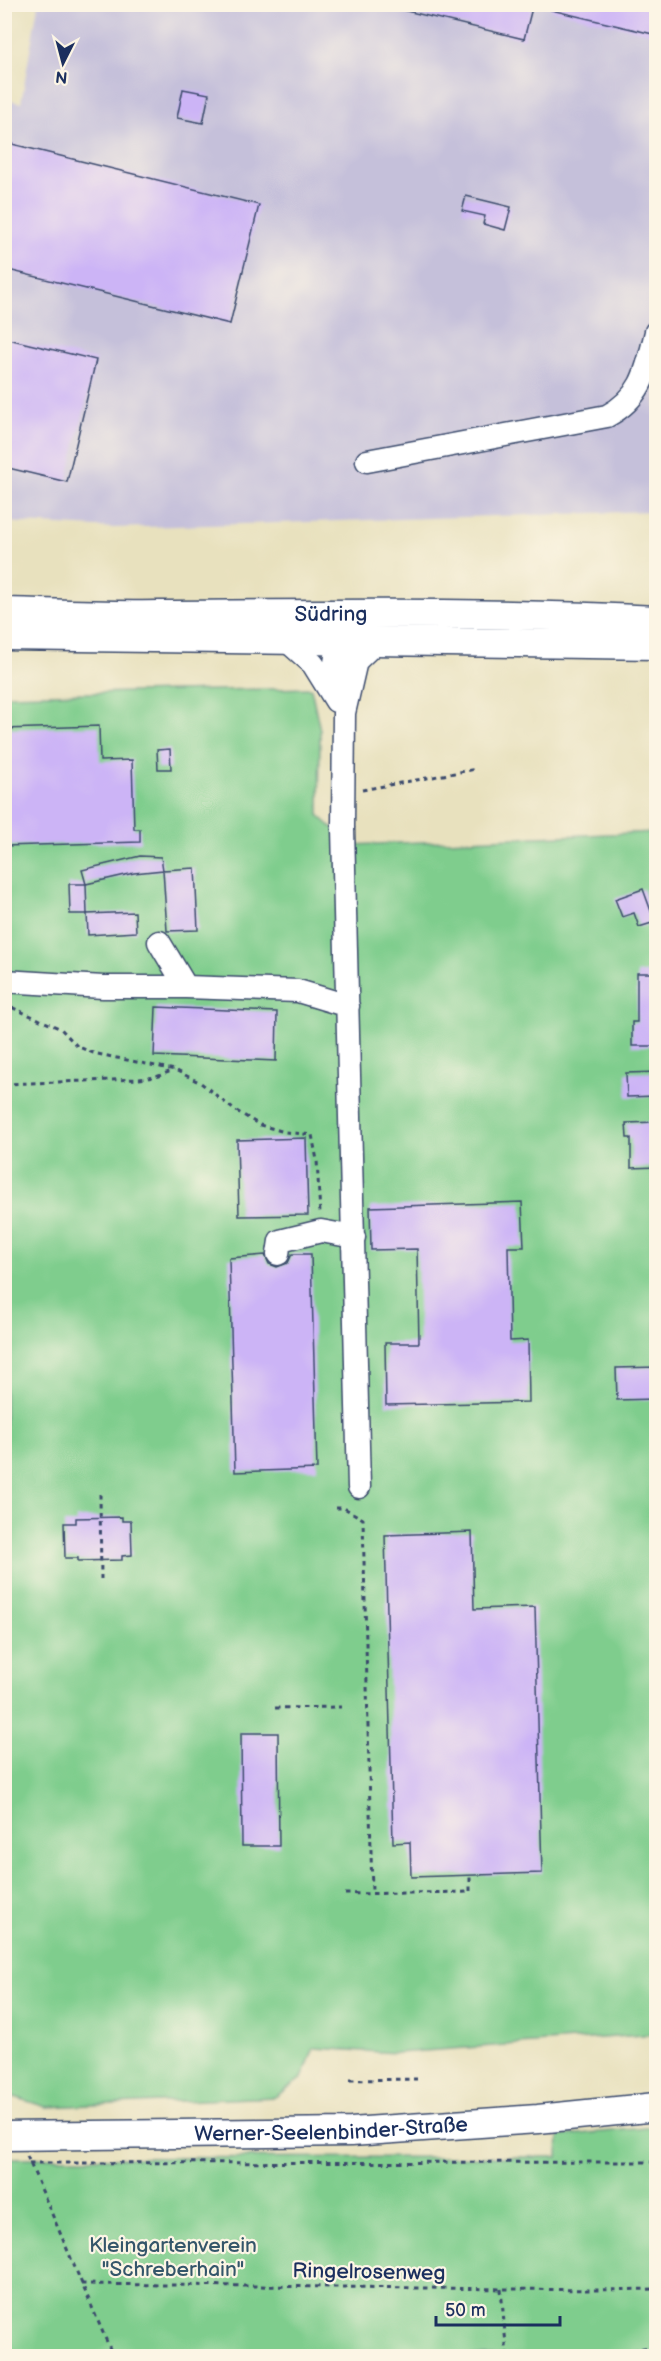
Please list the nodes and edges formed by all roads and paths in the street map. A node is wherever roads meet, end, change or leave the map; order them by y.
1 (657, 332) edge
2 (367, 461) dead end
3 (4, 612) edge
4 (367, 613) junction
5 (657, 621) edge
6 (4, 636) edge
7 (286, 640) junction
8 (341, 641) junction
9 (377, 641) junction
10 (657, 645) edge
11 (345, 713) junction
12 (476, 769) dead end
13 (350, 792) junction
14 (159, 942) dead end
15 (4, 981) edge
16 (186, 987) junction
17 (4, 1004) edge
18 (348, 1006) junction
19 (175, 1070) junction
20 (4, 1084) edge
21 (321, 1231) junction
22 (354, 1237) junction
23 (278, 1254) dead end
24 (359, 1487) dead end
25 (100, 1494) dead end
26 (336, 1508) dead end
27 (101, 1579) dead end
28 (341, 1707) dead end
29 (275, 1708) dead end
30 (470, 1875) dead end
31 (372, 1893) junction
32 (345, 1894) dead end
33 (417, 2079) dead end
34 (350, 2080) dead end
35 (657, 2107) edge
36 (19, 2146) edge
37 (657, 2162) edge
38 (81, 2284) junction
39 (501, 2289) junction
40 (657, 2289) edge
41 (657, 2346) edge
42 (113, 2356) edge
43 (507, 2356) edge
44 (598, 2356) edge

1 - 2 lane
3 - 4 main road, Südring
4 - 5 main road, Südring
4 - 8 lane
6 - 7 main road, Südring
7 - 8 main road, Südring
7 - 11 lane
8 - 9 main road, Südring
8 - 11 lane
9 - 10 main road, Südring
9 - 11 lane
11 - 13 lane
12 - 13 path
13 - 18 lane
14 - 16 lane
15 - 16 lane
16 - 18 lane
17 - 19 path
18 - 22 lane
19 - 20 path
19 - 21 path
21 - 22 lane
21 - 23 lane
22 - 24 lane
25 - 27 path
26 - 31 path
28 - 29 path
30 - 31 path
31 - 32 path
33 - 34 path
35 - 36 main road, Werner-Seelenbinder-Straße
36 - 37 path
36 - 38 path
38 - 39 path, Ringelrosenweg
38 - 42 path
39 - 40 path, Ringelrosenweg
39 - 43 path
41 - 44 path

